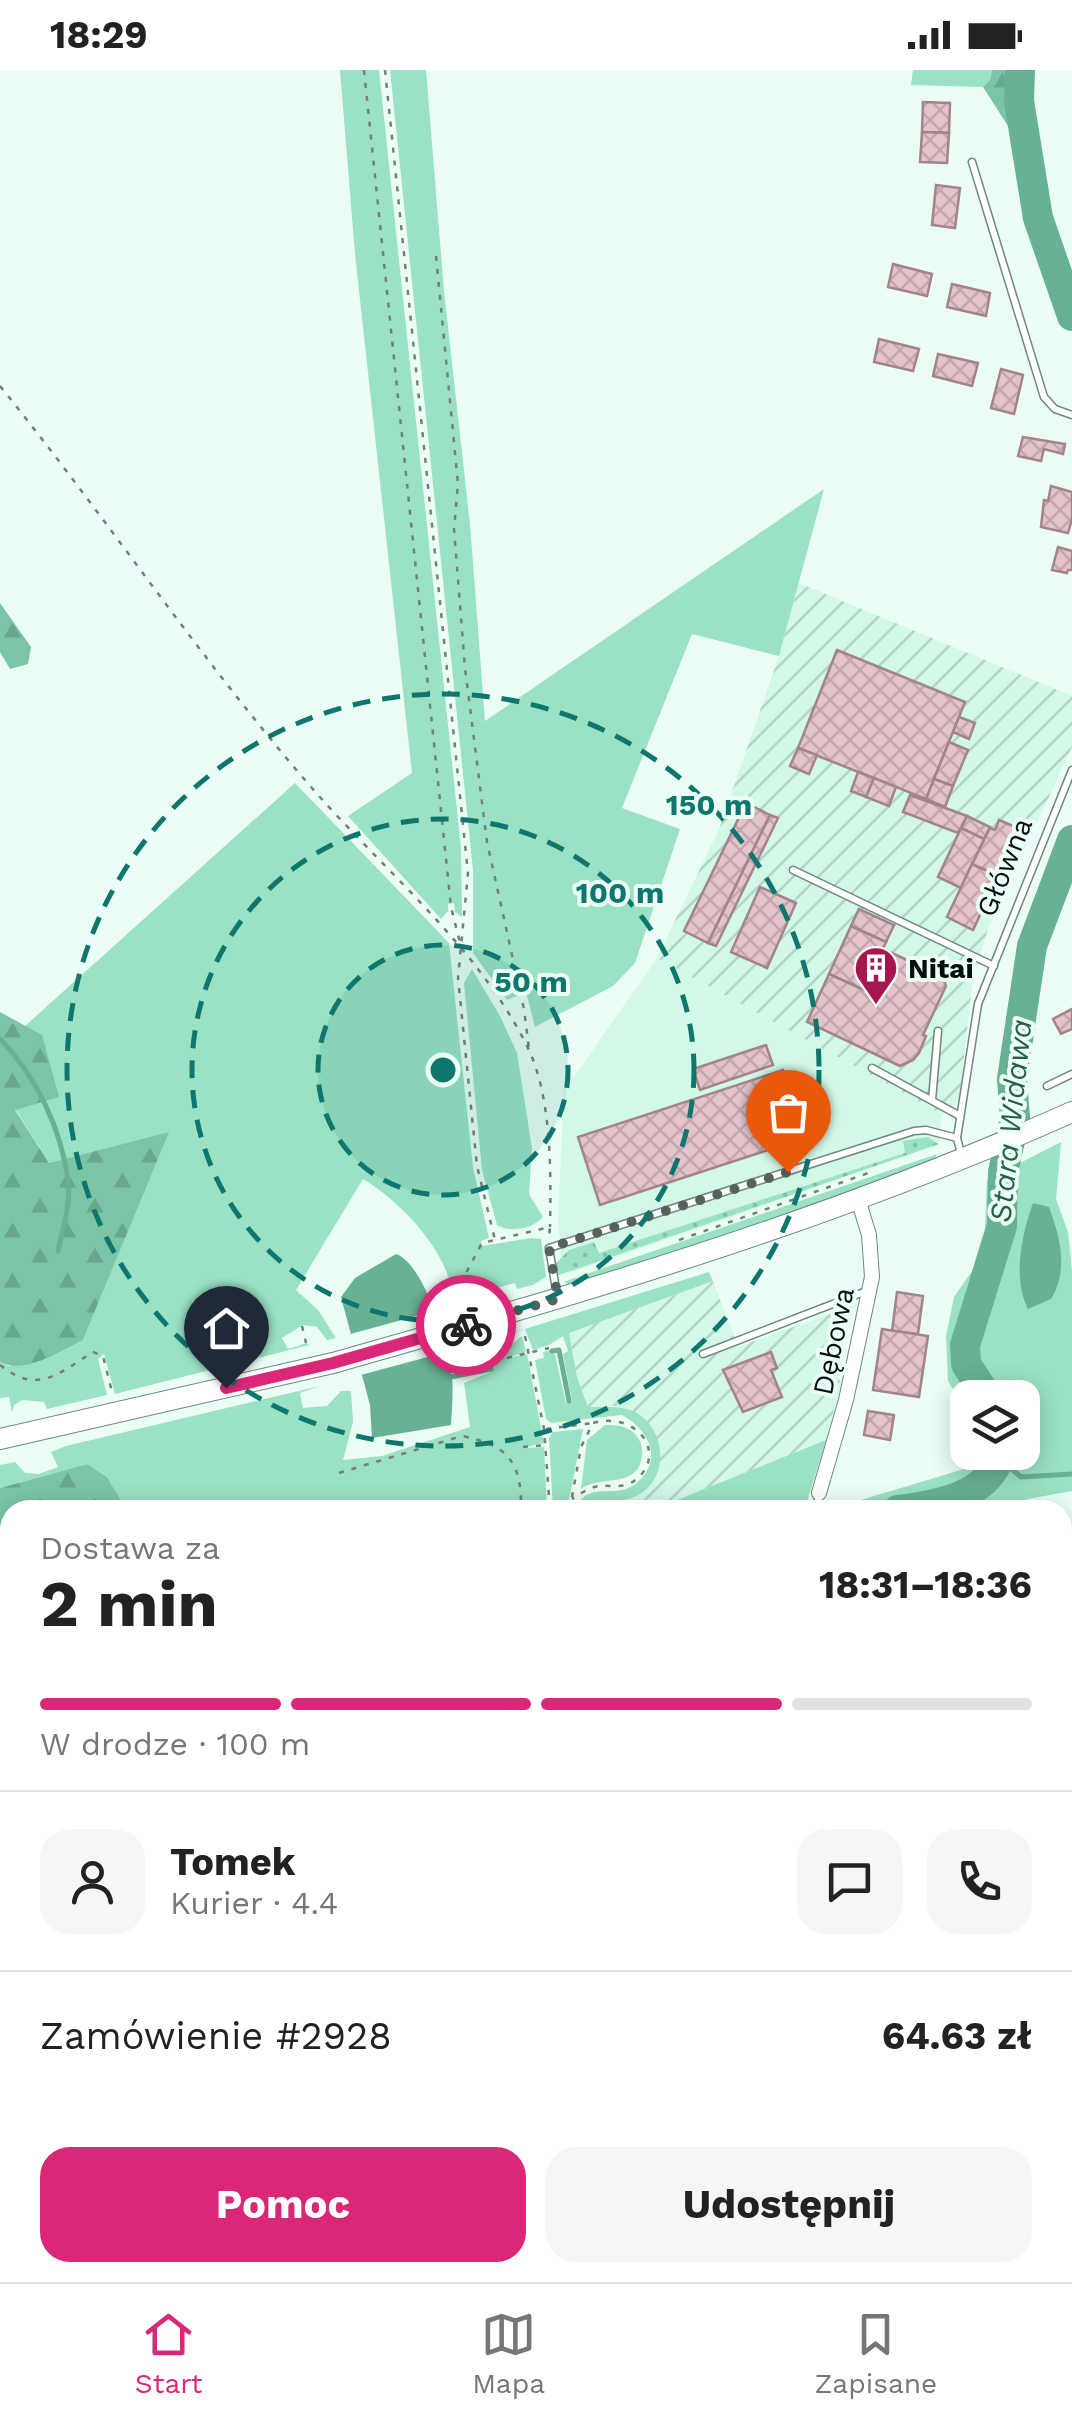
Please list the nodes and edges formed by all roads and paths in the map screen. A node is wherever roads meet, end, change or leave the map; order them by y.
1 (364, 70) edge
2 (386, 70) edge
3 (972, 162) dead end
4 (436, 256) dead end
5 (0, 386) edge
6 (1072, 415) edge
7 (1072, 770) edge
8 (793, 870) dead end
9 (461, 948) junction
10 (994, 966) junction
11 (938, 1031) dead end
12 (529, 1050) junction
13 (872, 1068) dead end
14 (1072, 1074) edge
15 (1047, 1086) dead end
16 (932, 1100) junction
17 (1072, 1112) edge
18 (960, 1116) junction
19 (956, 1138) junction
20 (964, 1160) junction
21 (888, 1167) dead end
22 (858, 1199) junction
23 (550, 1227) junction
24 (495, 1238) junction
25 (680, 1239) dead end
26 (496, 1244) dead end
27 (549, 1248) junction
28 (870, 1290) junction
29 (562, 1298) junction
30 (452, 1306) dead end
31 (302, 1326) dead end
32 (525, 1336) dead end
33 (306, 1344) dead end
34 (548, 1348) dead end
35 (464, 1350) dead end
36 (530, 1352) junction
37 (703, 1354) dead end
38 (0, 1365) edge
39 (118, 1413) junction
40 (593, 1424) junction
41 (544, 1429) junction
42 (7, 1438) edge
43 (546, 1445) junction
44 (523, 1447) dead end
45 (339, 1473) dead end
46 (819, 1492) joint
47 (572, 1499) joint
48 (520, 1500) edge
49 (549, 1500) edge
50 (818, 1500) edge

1 - 9 path
2 - 9 path
3 - 6 lane
4 - 12 path
5 - 9 path
7 - 10 lane, Główna
8 - 10 lane
9 - 12 path
9 - 24 path
10 - 18 lane, Główna
11 - 16 lane
12 - 23 path
13 - 16 lane
14 - 15 lane
16 - 18 lane
17 - 20 main road
18 - 19 lane, Główna
19 - 20 lane
19 - 27 lane
20 - 22 main road
21 - 25 path
22 - 28 street, Dębowa
22 - 29 main road
23 - 24 path
23 - 27 path
24 - 26 path
24 - 30 path
27 - 29 lane
28 - 37 lane
28 - 46 street, Dębowa
29 - 39 main road, bridge
31 - 33 path
32 - 36 path
34 - 36 path
35 - 36 path
36 - 41 path
38 - 39 path
39 - 42 main road
40 - 41 path
40 - 47 path
40 - 47 path
41 - 43 path
43 - 44 path
43 - 49 path
45 - 48 path
46 - 50 lane

